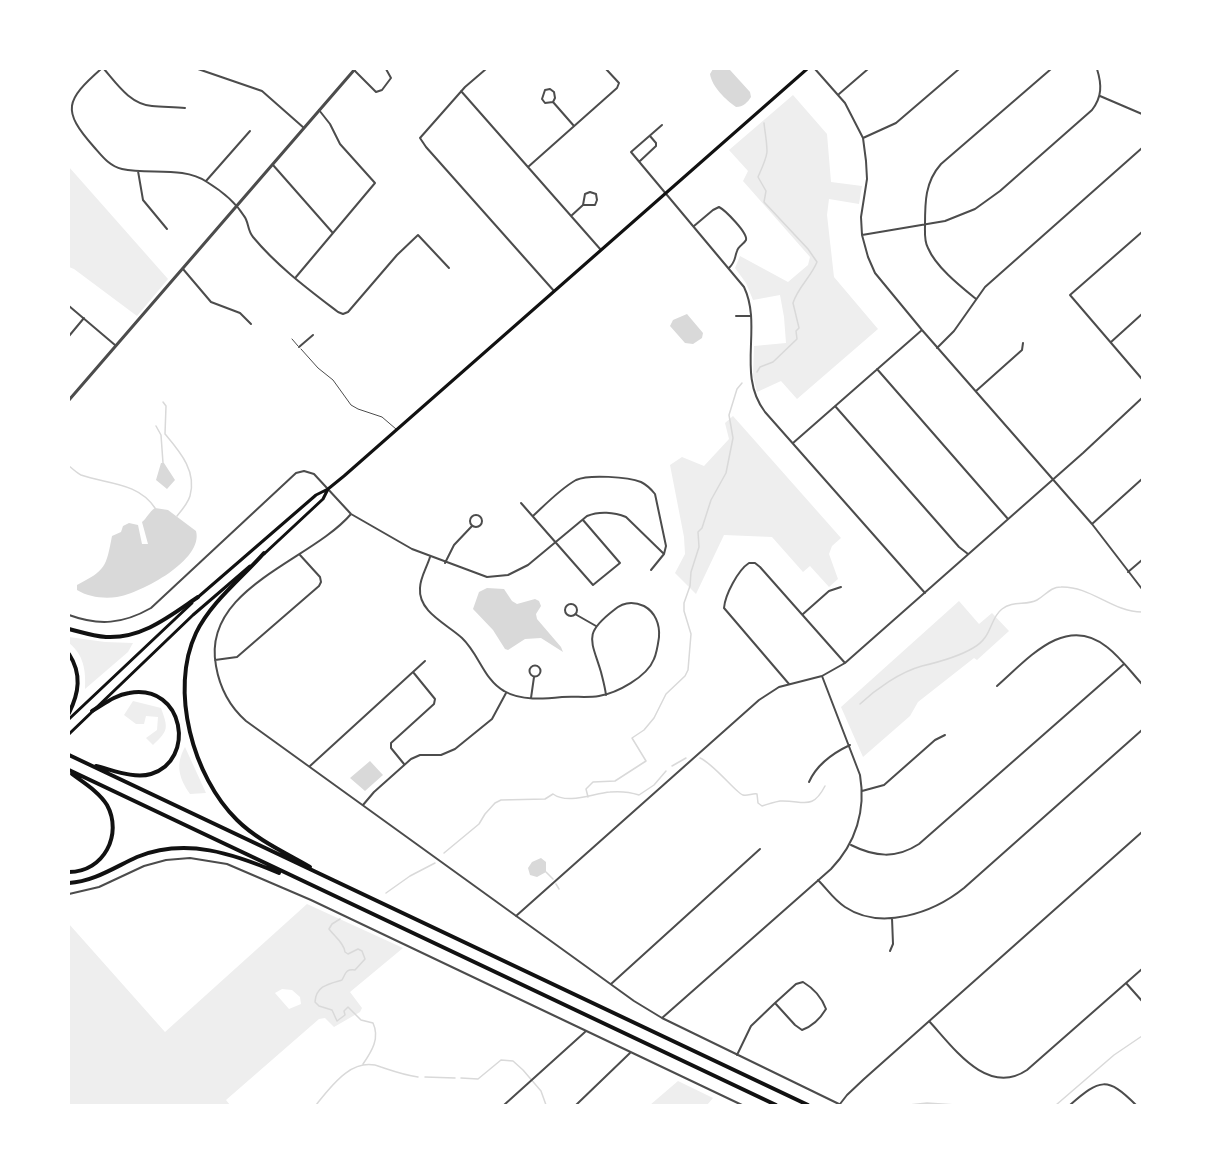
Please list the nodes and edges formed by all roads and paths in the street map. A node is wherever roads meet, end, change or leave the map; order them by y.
1 (103, 69) edge
2 (198, 69) edge
3 (354, 69) edge
4 (386, 69) edge
5 (486, 69) edge
6 (606, 69) edge
7 (807, 69) edge
8 (815, 69) edge
9 (868, 69) edge
10 (959, 69) edge
11 (1051, 69) edge
12 (1097, 69) edge
13 (461, 91) junction
14 (839, 94) junction
15 (1100, 96) junction
16 (553, 102) junction
17 (70, 106) edge
18 (185, 108) dead end
19 (320, 110) junction
20 (1142, 114) edge
21 (662, 125) dead end
22 (574, 126) junction
23 (304, 128) junction
24 (250, 131) dead end
25 (650, 136) junction
26 (863, 138) junction
27 (1142, 148) edge
28 (640, 161) junction
29 (273, 165) junction
30 (528, 167) junction
31 (138, 171) junction
32 (206, 181) junction
33 (667, 193) junction
34 (237, 205) junction
35 (584, 205) junction
36 (572, 216) junction
37 (925, 225) junction
38 (694, 226) junction
39 (167, 229) dead end
40 (1142, 232) edge
41 (333, 233) junction
42 (862, 235) junction
43 (601, 250) junction
44 (729, 267) junction
45 (183, 268) junction
46 (449, 268) dead end
47 (296, 277) junction
48 (554, 291) junction
49 (976, 298) junction
50 (69, 306) edge
51 (1142, 314) edge
52 (751, 315) junction
53 (736, 316) dead end
54 (84, 318) junction
55 (251, 324) dead end
56 (922, 330) junction
57 (313, 334) dead end
58 (69, 336) edge
59 (291, 339) dead end
60 (1023, 343) dead end
61 (1110, 343) junction
62 (116, 346) junction
63 (299, 347) junction
64 (937, 348) junction
65 (877, 369) junction
66 (1142, 379) edge
67 (976, 391) junction
68 (1142, 398) edge
69 (69, 400) edge
70 (835, 406) junction
71 (396, 430) junction
72 (793, 443) junction
73 (1053, 479) junction
74 (1142, 479) edge
75 (328, 489) junction
76 (521, 503) dead end
77 (351, 514) junction
78 (533, 516) junction
79 (1008, 519) junction
80 (583, 520) junction
81 (1092, 524) junction
82 (472, 526) junction
83 (556, 542) junction
84 (264, 553) junction
85 (664, 554) junction
86 (968, 554) junction
87 (300, 555) junction
88 (430, 557) junction
89 (1142, 560) edge
90 (445, 563) junction
91 (651, 570) dead end
92 (1128, 572) junction
93 (841, 587) dead end
94 (1142, 589) edge
95 (925, 593) junction
96 (198, 597) junction
97 (69, 615) edge
98 (575, 615) junction
99 (802, 615) junction
100 (596, 626) junction
101 (69, 629) edge
102 (69, 654) edge
103 (215, 660) junction
104 (425, 661) dead end
105 (845, 663) junction
106 (1124, 664) junction
107 (413, 672) junction
108 (534, 676) dead end
109 (822, 676) junction
110 (789, 684) junction
111 (1142, 684) edge
112 (997, 686) dead end
113 (506, 692) junction
114 (606, 695) junction
115 (531, 698) junction
116 (92, 711) junction
117 (69, 713) edge
118 (69, 719) edge
119 (1142, 730) edge
120 (70, 733) edge
121 (945, 735) dead end
122 (850, 745) junction
123 (69, 755) edge
124 (87, 764) junction
125 (404, 764) junction
126 (310, 766) junction
127 (69, 771) edge
128 (809, 782) dead end
129 (862, 791) junction
130 (363, 805) junction
131 (1142, 832) edge
132 (850, 844) junction
133 (760, 849) dead end
134 (69, 872) edge
135 (818, 880) junction
136 (337, 882) junction
137 (69, 883) edge
138 (315, 887) junction
139 (69, 894) edge
140 (516, 916) junction
141 (892, 918) junction
142 (890, 951) dead end
143 (1142, 969) edge
144 (1126, 983) junction
145 (611, 984) junction
146 (1142, 1001) edge
147 (775, 1003) junction
148 (662, 1018) junction
149 (930, 1021) junction
150 (585, 1032) junction
151 (630, 1053) junction
152 (737, 1055) junction
153 (504, 1105) edge
154 (576, 1105) edge
155 (742, 1105) edge
156 (776, 1105) edge
157 (808, 1105) edge
158 (841, 1105) edge
159 (1070, 1105) edge
160 (1136, 1105) edge

1 - 17 street
1 - 18 street
2 - 23 street
3 - 4 street
3 - 19 street
5 - 13 street
6 - 22 street
7 - 33 main road
8 - 14 street
9 - 14 street
10 - 26 street
11 - 37 street
12 - 15 street
13 - 30 street
13 - 48 street
14 - 26 street
15 - 20 street
15 - 37 street
16 - 16 street
16 - 22 street
17 - 31 street
19 - 23 street
19 - 41 street
21 - 25 street
22 - 30 street
23 - 29 street
24 - 32 street
25 - 28 street
25 - 28 street
26 - 42 street
27 - 49 street
28 - 33 street
29 - 34 street
29 - 41 street
30 - 36 street
31 - 32 street
31 - 39 street
32 - 34 street
33 - 38 street
33 - 43 main road
34 - 45 street
34 - 47 street
35 - 35 street
35 - 36 street
36 - 43 street
37 - 42 street
37 - 49 street
38 - 44 street
38 - 44 street
40 - 61 street
41 - 47 street
42 - 56 street
43 - 48 main road
44 - 52 street
45 - 55 street
45 - 62 street
46 - 47 street
48 - 71 main road
49 - 64 street
50 - 54 street
51 - 61 street
52 - 53 street
52 - 72 street
54 - 58 street
54 - 62 street
56 - 64 street
56 - 65 street
57 - 63 street
59 - 63 lane
60 - 67 street
61 - 66 street
62 - 69 street
63 - 71 lane
64 - 67 street
65 - 70 street
65 - 79 street
67 - 73 street
68 - 73 street
70 - 72 street
70 - 86 street
71 - 75 main road
72 - 95 street
73 - 79 street
73 - 81 street
74 - 81 street
75 - 77 street
75 - 84 main road
75 - 96 main road
75 - 97 street
76 - 78 street
77 - 87 street
77 - 88 street
78 - 83 street
78 - 85 street
79 - 86 street
80 - 83 street
80 - 83 street
80 - 85 street
81 - 92 street
82 - 82 street
82 - 90 street
83 - 90 street
84 - 116 main road
84 - 136 highway
85 - 91 street
86 - 95 street
87 - 103 street
87 - 103 street
88 - 90 street
88 - 113 street
89 - 92 street
92 - 94 street
93 - 99 street
95 - 105 street
96 - 101 highway
96 - 118 main road
98 - 98 street
98 - 100 street
99 - 105 street
99 - 110 street
100 - 114 street
100 - 114 street
102 - 117 highway
103 - 126 street
104 - 107 street
105 - 109 street
106 - 111 street
106 - 112 street
106 - 132 street
107 - 125 street
107 - 126 street
108 - 115 street
109 - 110 street
109 - 122 street
110 - 140 street
113 - 115 street
113 - 125 street
114 - 115 street
116 - 120 main road
116 - 124 highway
119 - 141 street
121 - 129 street
122 - 128 street
122 - 129 street
123 - 124 highway
124 - 136 highway
125 - 130 street
126 - 130 street
127 - 134 highway
127 - 138 highway
129 - 132 street
130 - 140 street
131 - 149 street
132 - 135 street
133 - 145 street
135 - 141 street
135 - 148 street
136 - 157 highway
137 - 138 highway
138 - 156 highway
139 - 150 street
140 - 145 street
141 - 142 street
143 - 144 street
144 - 146 street
144 - 149 street
145 - 148 street
147 - 147 street
147 - 152 street
148 - 152 street
149 - 158 street
150 - 151 street
150 - 153 street
151 - 154 street
151 - 155 street
152 - 158 street
159 - 160 street

